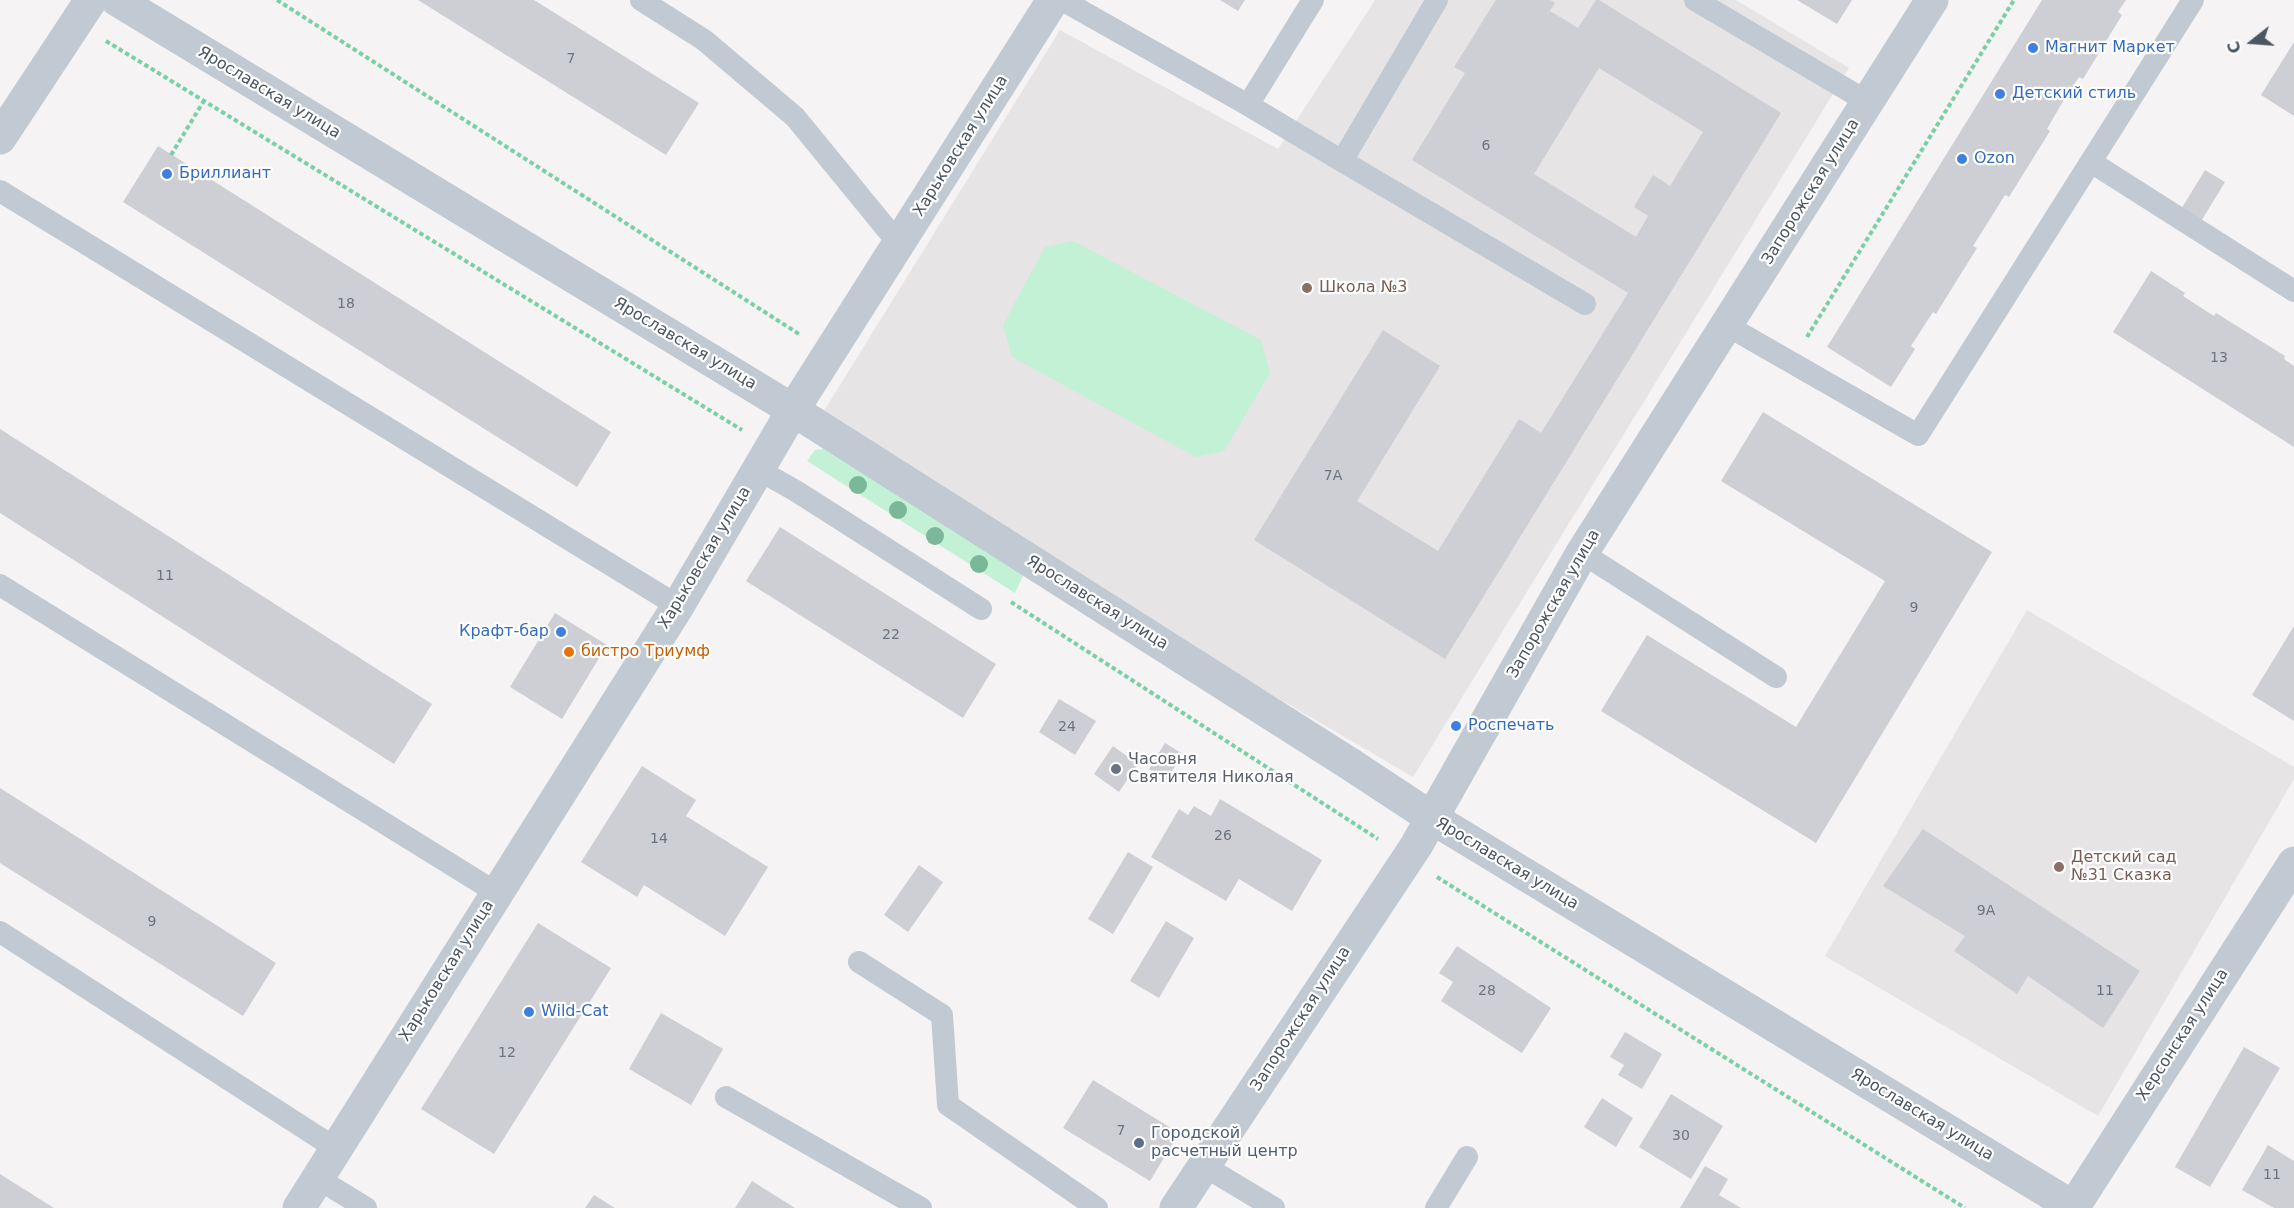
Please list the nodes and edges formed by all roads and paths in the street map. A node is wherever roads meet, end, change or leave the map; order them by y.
1 (117, 0) edge
2 (277, 0) edge
3 (640, 0) edge
4 (1053, 0) edge
5 (1062, 0) edge
6 (1313, 0) edge
7 (1437, 0) edge
8 (1695, 0) edge
9 (1932, 0) edge
10 (2014, 0) edge
11 (2193, 0) edge
12 (83, 11) edge
13 (225, 66) junction
14 (204, 101) junction
15 (1868, 102) junction
16 (1248, 105) junction
17 (0, 138) edge
18 (171, 155) dead end
19 (1342, 161) junction
20 (2091, 162) junction
21 (0, 190) edge
22 (899, 244) junction
23 (2294, 291) edge
24 (1585, 304) dead end
25 (1726, 325) junction
26 (830, 354) junction
27 (1791, 362) junction
28 (793, 410) junction
29 (764, 458) junction
30 (1582, 553) junction
31 (0, 585) edge
32 (1008, 600) dead end
33 (678, 606) junction
34 (981, 609) dead end
35 (1776, 677) dead end
36 (1432, 818) junction
37 (1408, 858) junction
38 (2294, 863) edge
39 (497, 893) junction
40 (0, 932) edge
41 (859, 962) dead end
42 (726, 1096) dead end
43 (335, 1148) junction
44 (1467, 1157) dead end
45 (1204, 1166) junction
46 (317, 1178) junction
47 (298, 1208) edge
48 (366, 1208) edge
49 (921, 1208) edge
50 (1097, 1208) edge
51 (1176, 1208) edge
52 (1274, 1208) edge
53 (1436, 1208) edge
54 (1965, 1208) edge
55 (2074, 1208) edge

1 - 13 street, Ярославская улица
2 - 26 path
3 - 22 lane
4 - 22 street, Харьковская улица
5 - 16 lane
6 - 16 lane
7 - 19 lane
8 - 15 lane
9 - 15 street, Запорожская улица
10 - 27 path
11 - 20 lane
12 - 14 path
12 - 17 street
13 - 14 path
13 - 28 street, Ярославская улица
14 - 18 path
14 - 29 path
15 - 25 street, Запорожская улица
16 - 19 lane
19 - 24 lane
20 - 23 lane
20 - 27 lane
21 - 33 lane
22 - 26 street, Харьковская улица
25 - 27 lane
25 - 30 street, Запорожская улица
26 - 28 street, Харьковская улица
28 - 29 street, Харьковская улица
28 - 36 street, Ярославская улица
29 - 33 street, Харьковская улица
29 - 34 lane
30 - 35 lane
30 - 36 street, Запорожская улица
31 - 39 lane
32 - 37 path
33 - 39 street, Харьковская улица
36 - 37 street, Запорожская улица
36 - 55 street, Ярославская улица
37 - 45 street, Запорожская улица
37 - 54 path
38 - 55 street, Херсонская улица
39 - 43 street, Харьковская улица
40 - 43 lane
41 - 50 lane
42 - 49 lane
43 - 46 street, Харьковская улица
44 - 53 lane
45 - 51 street, Запорожская улица
45 - 52 lane
46 - 47 street, Харьковская улица
46 - 48 lane

